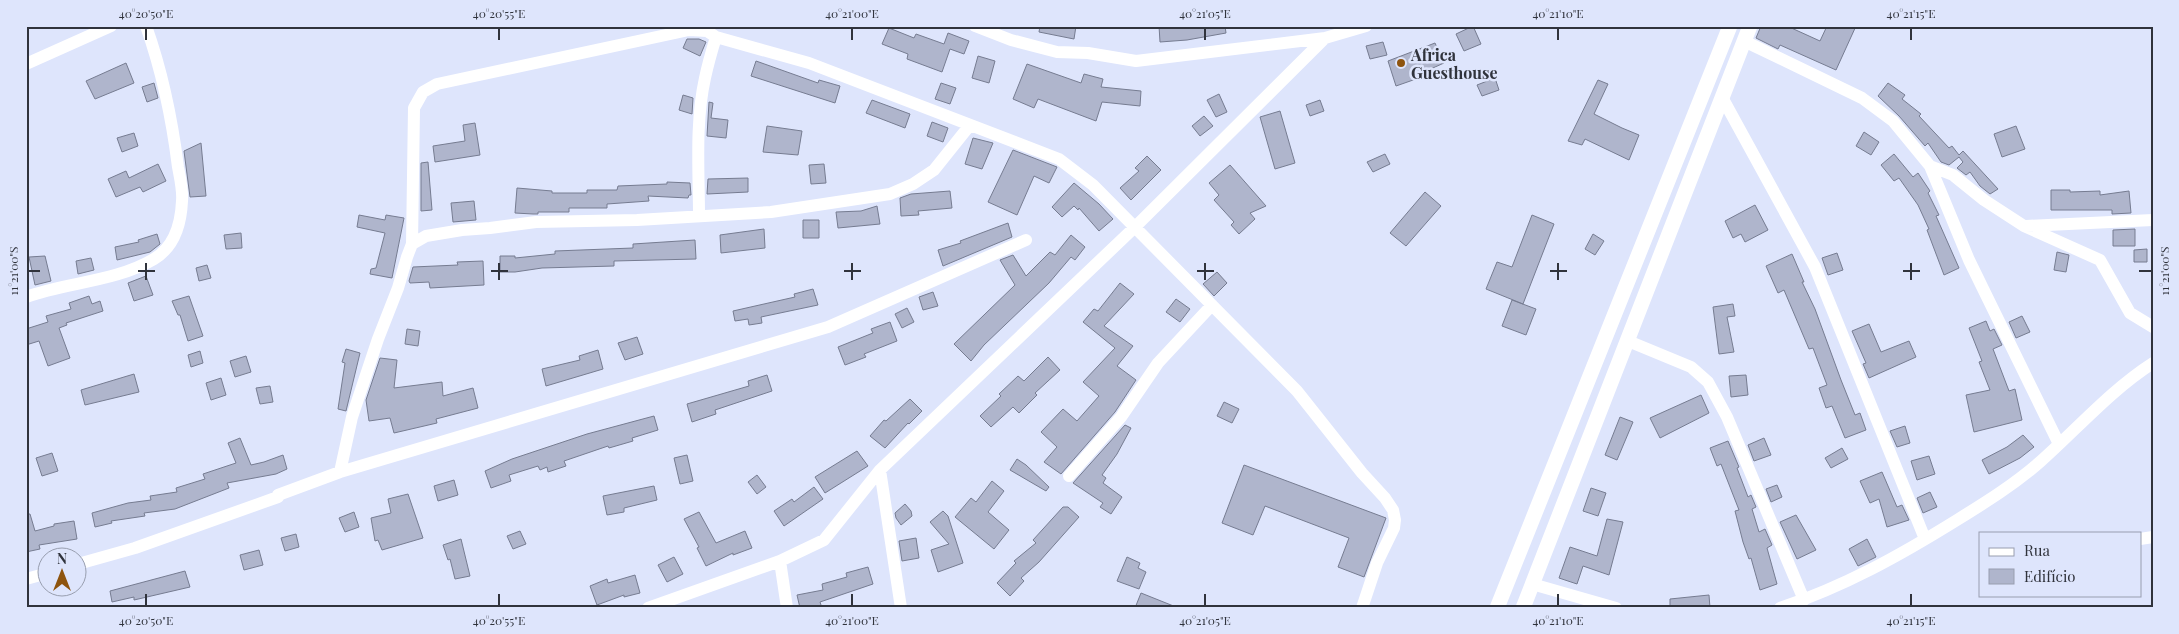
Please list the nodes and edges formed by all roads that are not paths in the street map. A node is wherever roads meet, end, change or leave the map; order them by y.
1 (111, 26) edge
2 (146, 26) edge
3 (975, 26) edge
4 (1366, 26) edge
5 (1730, 26) edge
6 (1750, 26) edge
7 (716, 37) junction
8 (1325, 38) junction
9 (1744, 41) junction
10 (26, 64) edge
11 (1723, 99) junction
12 (970, 125) junction
13 (1930, 166) junction
14 (699, 216) junction
15 (2153, 220) edge
16 (2024, 226) junction
17 (1135, 227) junction
18 (1026, 240) dead end
19 (412, 244) junction
20 (26, 297) edge
21 (1212, 305) junction
22 (1617, 311) junction
23 (1637, 320) junction
24 (2153, 327) edge
25 (1628, 341) junction
26 (2153, 363) edge
27 (2059, 444) junction
28 (880, 470) junction
29 (340, 472) junction
30 (1069, 476) dead end
31 (1925, 539) junction
32 (88, 561) edge
33 (780, 561) junction
34 (38, 576) edge
35 (26, 580) edge
36 (1532, 584) junction
37 (1804, 600) junction
38 (648, 608) edge
39 (787, 608) edge
40 (901, 608) edge
41 (1362, 608) edge
42 (1497, 608) edge
43 (1523, 608) edge
44 (1616, 608) edge
45 (1780, 608) edge

1 - 10 street
2 - 20 street
3 - 8 street
4 - 8 street
5 - 22 street
6 - 9 street
7 - 12 street
7 - 14 street
7 - 19 street
8 - 17 street
9 - 11 street
9 - 13 street
11 - 23 street
11 - 31 street
12 - 14 street
12 - 17 street
13 - 16 street
13 - 27 street
14 - 19 street
15 - 16 street
16 - 24 street
17 - 21 street
17 - 28 street
18 - 29 street
19 - 29 street
21 - 30 street
21 - 41 street
22 - 23 street
22 - 42 street
23 - 25 street
25 - 36 street
25 - 37 street
26 - 27 street
27 - 31 street
28 - 33 street
28 - 40 street
29 - 32 street
31 - 37 street
33 - 38 street
33 - 39 street
34 - 35 street
36 - 43 street
36 - 44 street
37 - 45 street

